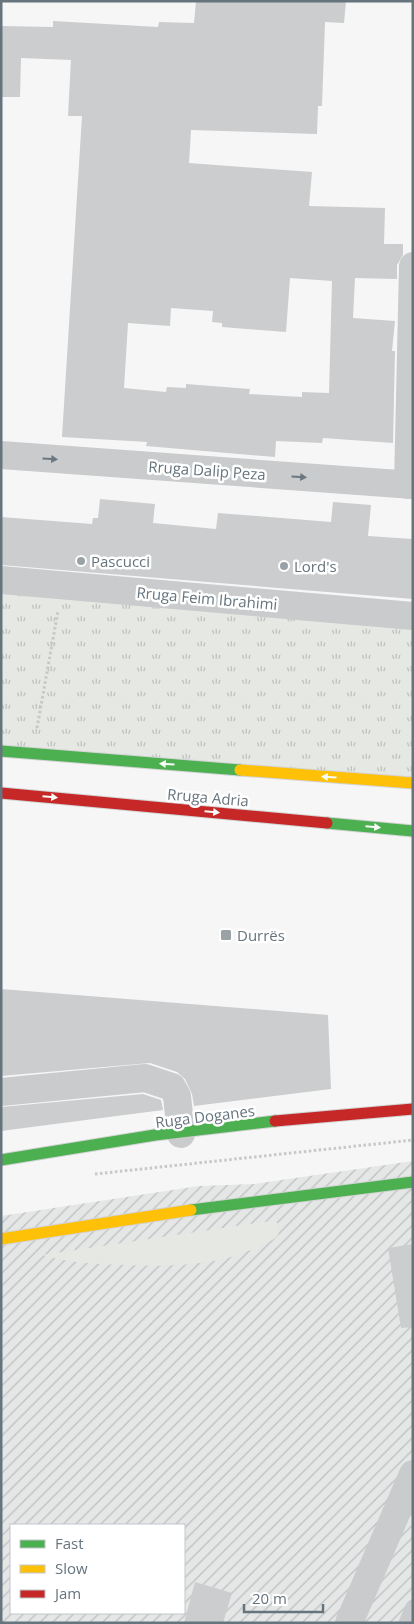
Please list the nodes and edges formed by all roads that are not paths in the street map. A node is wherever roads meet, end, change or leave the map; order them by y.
1 (413, 266) edge
2 (1, 455) edge
3 (410, 485) edge
4 (1, 580) edge
5 (413, 616) edge
6 (1, 751) edge
7 (413, 783) edge
8 (1, 793) edge
9 (413, 831) edge
10 (1, 1092) edge
11 (413, 1109) edge
12 (182, 1134) junction
13 (1, 1160) edge
14 (413, 1182) edge
15 (1, 1239) edge
16 (413, 1474) edge
17 (413, 1607) edge
18 (349, 1623) edge
19 (406, 1623) edge

1 - 3 street
2 -> 3 street, Rruga Dalip Peza
4 - 5 street, Rruga Feim Ibrahimi
7 -> 6 main road, Rruga Adria
8 -> 9 main road, Rruga Adria
10 - 12 street
11 - 12 main road, Ruga Doganes
12 - 13 main road, Ruga Doganes
14 - 15 main road
16 - 18 street
17 - 19 lane

